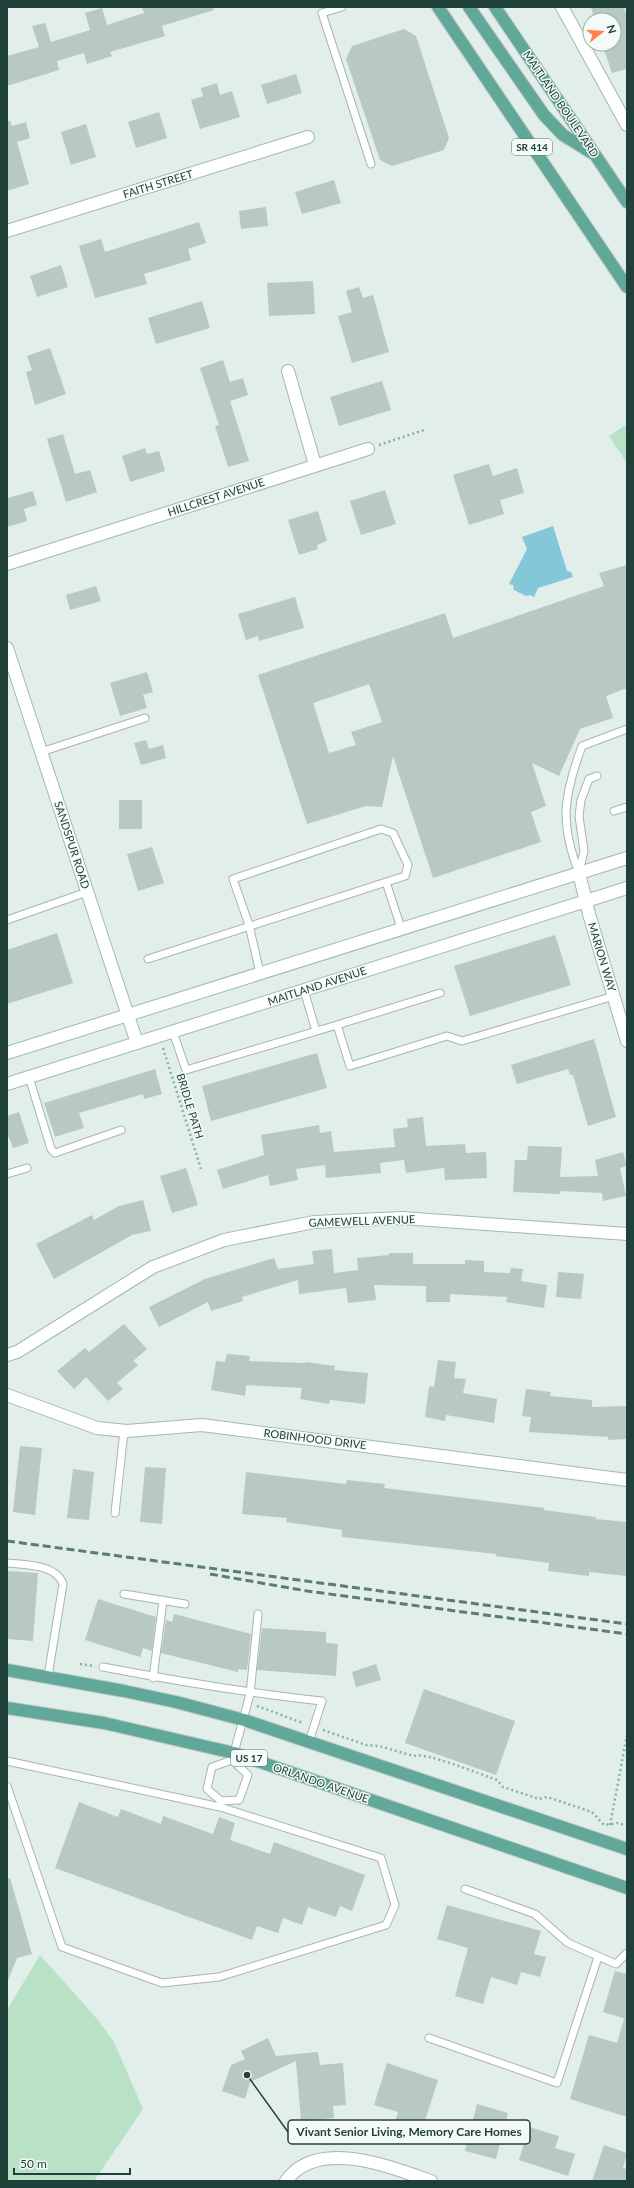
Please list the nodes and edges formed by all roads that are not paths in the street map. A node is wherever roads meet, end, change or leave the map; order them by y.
1 (342, 7) edge
2 (438, 7) edge
3 (469, 7) edge
4 (495, 7) edge
5 (562, 7) edge
6 (627, 124) edge
7 (308, 137) dead end
8 (596, 156) junction
9 (371, 164) dead end
10 (627, 202) edge
11 (7, 231) edge
12 (627, 287) edge
13 (288, 371) dead end
14 (368, 448) road end
15 (315, 465) junction
16 (7, 564) edge
17 (7, 648) edge
18 (145, 718) dead end
19 (627, 729) edge
20 (41, 752) junction
21 (597, 776) dead end
22 (627, 807) edge
23 (614, 811) dead end
24 (627, 858) edge
25 (579, 873) junction
26 (386, 882) junction
27 (627, 888) edge
28 (87, 892) junction
29 (586, 901) junction
30 (7, 920) edge
31 (249, 925) junction
32 (401, 928) junction
33 (148, 959) dead end
34 (260, 973) junction
35 (304, 990) junction
36 (440, 993) dead end
37 (614, 996) junction
38 (128, 1015) junction
39 (337, 1025) junction
40 (316, 1031) junction
41 (173, 1032) junction
42 (627, 1041) edge
43 (137, 1043) junction
44 (7, 1054) edge
45 (29, 1077) junction
46 (7, 1084) edge
47 (121, 1130) dead end
48 (27, 1168) dead end
49 (7, 1174) edge
50 (627, 1234) edge
51 (7, 1355) edge
52 (7, 1395) edge
53 (124, 1431) junction
54 (627, 1480) edge
55 (115, 1513) dead end
56 (7, 1563) edge
57 (124, 1594) dead end
58 (163, 1601) junction
59 (185, 1604) dead end
60 (258, 1614) dead end
61 (106, 1667) road end
62 (7, 1670) edge
63 (48, 1676) junction
64 (153, 1678) junction
65 (250, 1694) junction
66 (7, 1708) edge
67 (244, 1720) junction
68 (309, 1742) junction
69 (233, 1757) junction
70 (7, 1761) edge
71 (7, 1786) edge
72 (220, 1804) junction
73 (627, 1849) edge
74 (465, 1888) dead end
75 (627, 1888) edge
76 (627, 1953) edge
77 (598, 1957) junction
78 (429, 2038) dead end
79 (286, 2181) edge
80 (432, 2181) edge

1 - 9 lane
2 - 12 main road, SR 414
3 - 8 main road
4 - 8 main road, MAITLAND BOULEVARD
5 - 6 street
7 - 11 street, FAITH STREET
8 - 10 main road, MAITLAND BOULEVARD
13 - 15 street
14 - 15 street, HILLCREST AVENUE
15 - 16 street, HILLCREST AVENUE
17 - 20 street, SANDSPUR ROAD
18 - 20 lane
19 - 25 lane
20 - 28 street, SANDSPUR ROAD
21 - 25 lane
22 - 23 lane
24 - 25 street
25 - 29 street, MARION WAY
25 - 32 street
26 - 31 lane
26 - 31 lane
26 - 32 lane
27 - 29 street, MAITLAND AVENUE
28 - 30 lane
28 - 38 street, SANDSPUR ROAD
29 - 35 street, MAITLAND AVENUE
29 - 37 street, MARION WAY
31 - 33 lane
31 - 34 lane
32 - 34 street
34 - 38 street
35 - 40 lane
35 - 41 street, MAITLAND AVENUE
36 - 39 lane
37 - 39 lane
37 - 42 street, MARION WAY
38 - 43 street, SANDSPUR ROAD
38 - 44 street
39 - 40 lane
40 - 41 lane
41 - 43 street, MAITLAND AVENUE
43 - 45 street, MAITLAND AVENUE
45 - 46 street, MAITLAND AVENUE
45 - 47 lane
48 - 49 lane
50 - 51 street, GAMEWELL AVENUE
52 - 53 street, ROBINHOOD DRIVE
53 - 54 street, ROBINHOOD DRIVE
53 - 55 lane
56 - 63 lane
57 - 58 lane
58 - 59 lane
58 - 64 lane
60 - 65 lane
61 - 64 lane
62 - 63 main road
63 - 67 main road
64 - 65 lane
65 - 67 lane
65 - 68 lane
66 - 69 main road, ORLANDO AVENUE / US 17
67 - 68 main road
67 - 69 lane
68 - 73 main road
69 - 72 lane
69 - 72 lane
69 - 75 main road, ORLANDO AVENUE / US 17
70 - 72 lane
71 - 72 lane
74 - 77 lane
76 - 77 lane
77 - 78 lane
79 - 80 street

